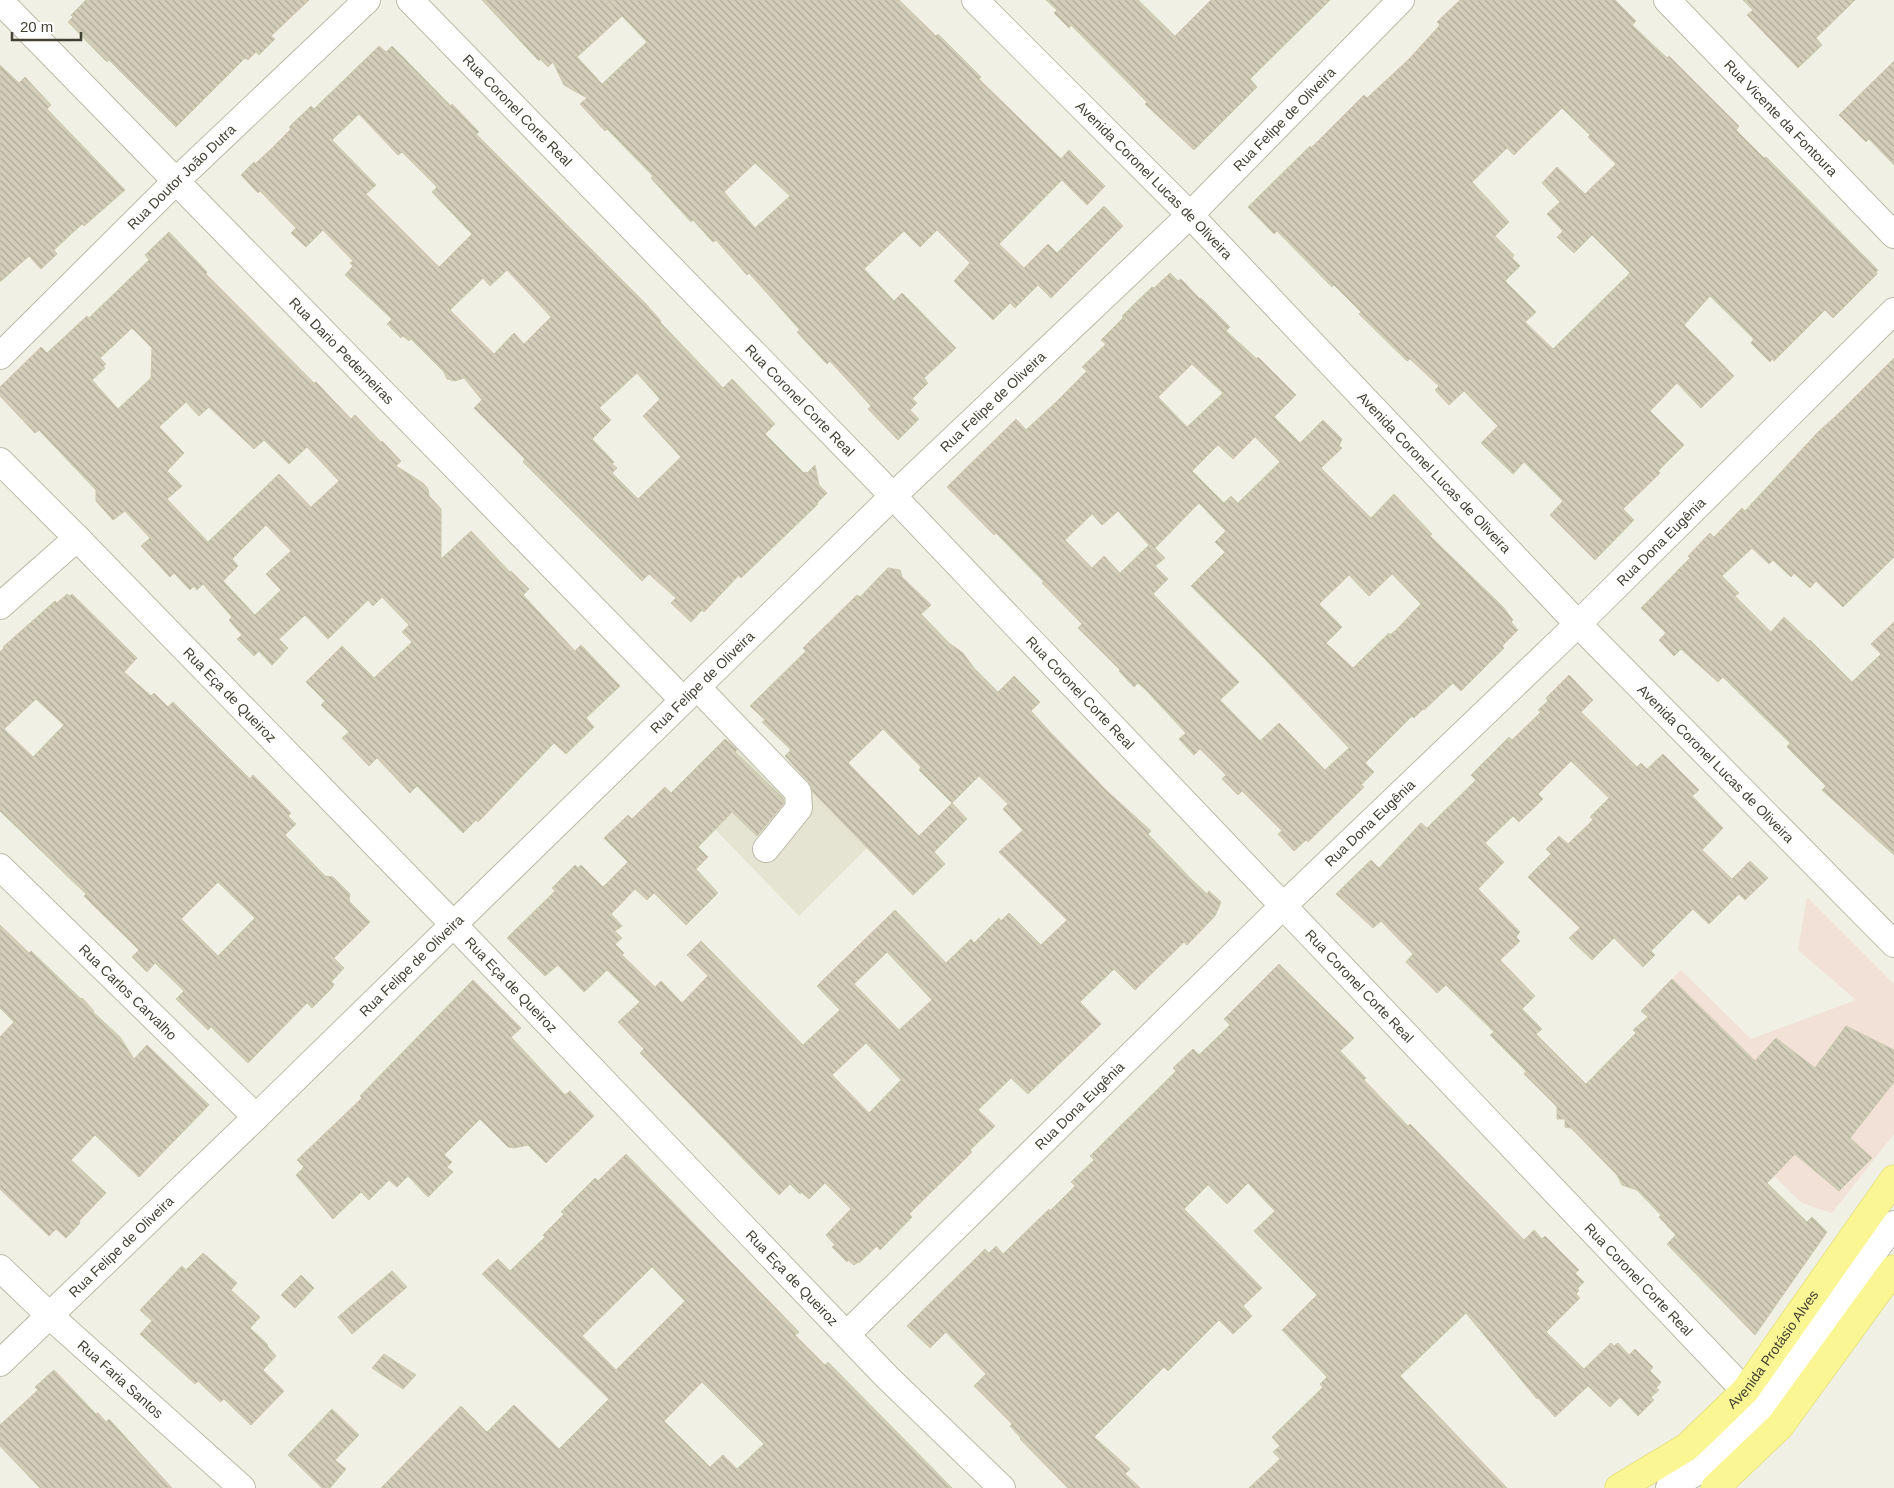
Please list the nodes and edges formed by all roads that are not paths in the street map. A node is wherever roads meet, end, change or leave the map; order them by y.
1 (367, 0) edge
2 (410, 0) edge
3 (975, 0) edge
4 (1401, 0) edge
5 (1667, 0) edge
6 (0, 1) edge
7 (176, 181) junction
8 (1190, 215) junction
9 (1894, 235) edge
10 (1894, 311) edge
11 (0, 356) edge
12 (0, 462) edge
13 (893, 496) junction
14 (77, 538) junction
15 (0, 606) edge
16 (1578, 624) junction
17 (690, 693) junction
18 (766, 849) dead end
19 (0, 867) edge
20 (1282, 907) junction
21 (453, 924) junction
22 (1894, 944) edge
23 (256, 1117) junction
24 (1894, 1179) edge
25 (1894, 1224) edge
26 (0, 1268) edge
27 (1894, 1269) edge
28 (50, 1316) junction
29 (847, 1334) junction
30 (0, 1363) edge
31 (1745, 1392) junction
32 (242, 1488) edge
33 (1002, 1488) edge
34 (1619, 1488) edge
35 (1669, 1488) edge
36 (1715, 1488) edge

1 - 7 street, Rua Doutor João Dutra
2 - 13 street, Rua Coronel Corte Real
3 - 8 street, Avenida Coronel Lucas de Oliveira
4 - 8 street, Rua Felipe de Oliveira
5 - 9 street, Rua Vicente da Fontoura
6 - 7 street, Rua Dario Pederneiras
7 - 11 street, Rua Doutor João Dutra
7 - 17 street, Rua Dario Pederneiras
8 - 13 street, Rua Felipe de Oliveira
8 - 16 street, Avenida Coronel Lucas de Oliveira
10 - 16 street, Rua Dona Eugênia
12 - 14 street, Rua Eça de Queiroz
13 - 17 street, Rua Felipe de Oliveira
13 - 20 street, Rua Coronel Corte Real
14 - 15 street
14 - 21 street, Rua Eça de Queiroz
16 - 20 street, Rua Dona Eugênia
16 - 22 street, Avenida Coronel Lucas de Oliveira
17 - 18 street, Rua Dario Pederneiras
17 - 21 street, Rua Felipe de Oliveira
19 - 23 street, Rua Carlos Carvalho
20 - 29 street, Rua Dona Eugênia
20 - 31 street, Rua Coronel Corte Real
21 - 23 street, Rua Felipe de Oliveira
21 - 29 street, Rua Eça de Queiroz
23 - 28 street, Rua Felipe de Oliveira
24 - 31 main road, Avenida Protásio Alves
25 - 35 street
26 - 28 street, Rua Faria Santos
27 - 36 main road
28 - 30 street, Rua Felipe de Oliveira
28 - 32 street, Rua Faria Santos
29 - 33 street, Rua Eça de Queiroz
31 - 34 main road, Avenida Protásio Alves

